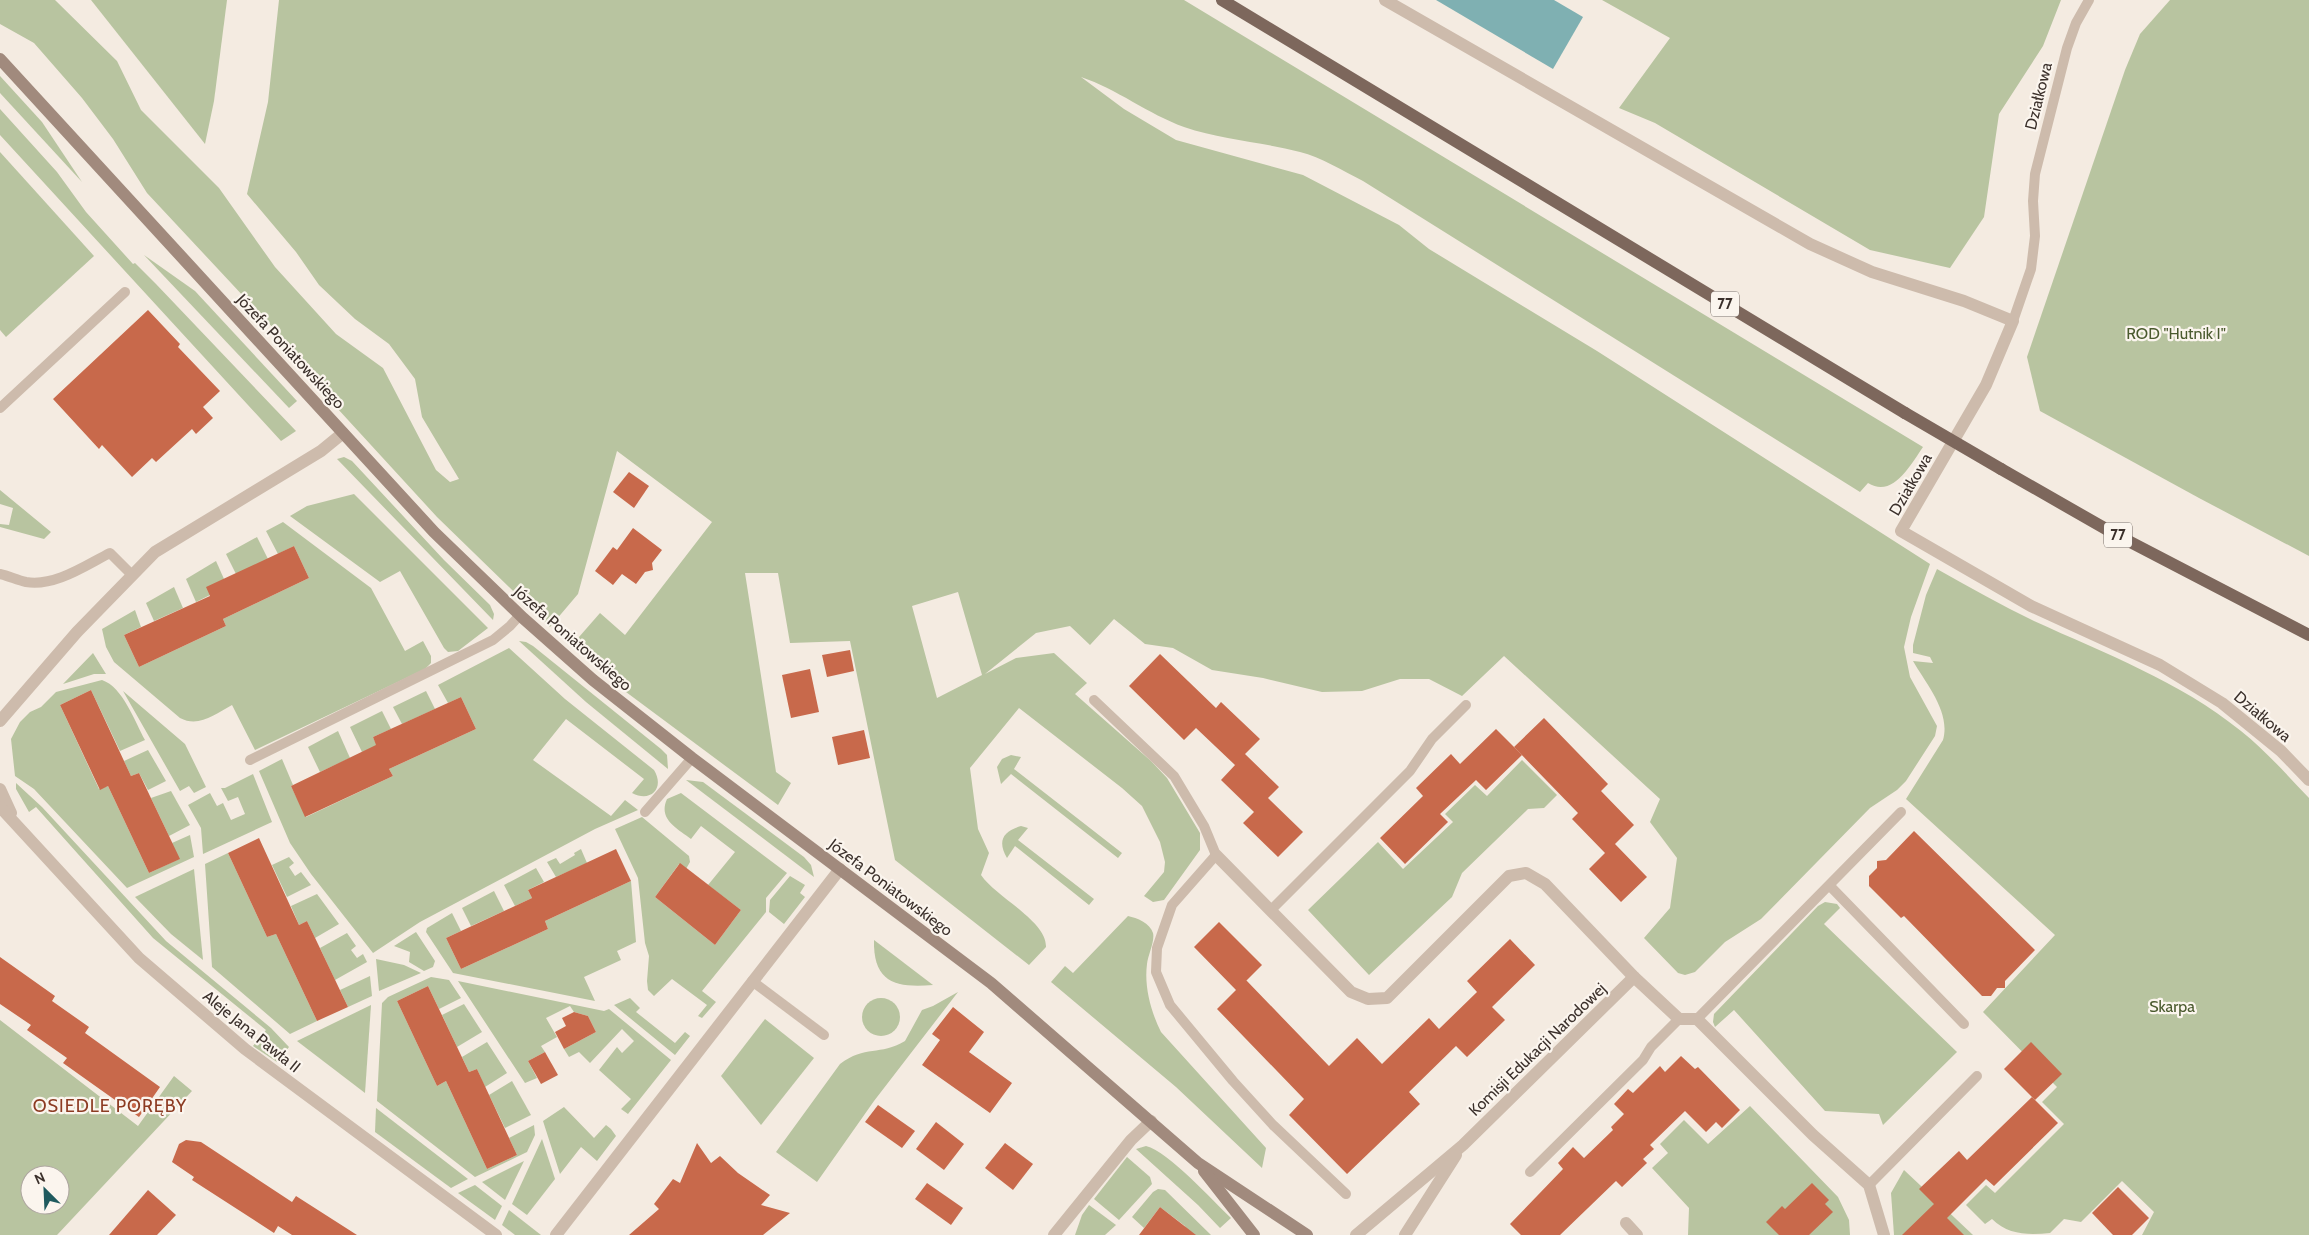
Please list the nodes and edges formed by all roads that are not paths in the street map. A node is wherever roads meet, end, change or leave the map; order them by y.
1 (1222, 0) edge
2 (1385, 0) edge
3 (2089, 0) edge
4 (0, 59) edge
5 (125, 292) dead end
6 (2013, 320) junction
7 (0, 408) edge
8 (343, 433) junction
9 (0, 574) edge
10 (132, 575) junction
11 (520, 615) junction
12 (2309, 635) edge
13 (1094, 700) dead end
14 (1466, 705) dead end
15 (1, 721) edge
16 (692, 758) junction
17 (250, 760) dead end
18 (2309, 780) edge
19 (0, 789) edge
20 (0, 807) edge
21 (645, 812) dead end
22 (1901, 812) dead end
23 (15, 822) junction
24 (1216, 854) junction
25 (840, 869) junction
26 (1830, 886) junction
27 (1271, 910) junction
28 (1634, 977) junction
29 (752, 980) junction
30 (1679, 1019) junction
31 (1697, 1019) junction
32 (1964, 1024) dead end
33 (824, 1035) dead end
34 (1977, 1076) dead end
35 (1150, 1121) junction
36 (1463, 1145) junction
37 (1198, 1163) junction
38 (1530, 1172) dead end
39 (1869, 1185) junction
40 (1346, 1194) dead end
41 (1626, 1223) dead end
42 (496, 1235) edge
43 (556, 1235) edge
44 (1054, 1235) edge
45 (1254, 1235) edge
46 (1307, 1235) edge
47 (1356, 1235) edge
48 (1405, 1235) edge
49 (1637, 1235) edge
50 (1884, 1235) edge

1 - 12 main road, 77, bridge
2 - 6 street
3 - 6 lane, Działkowa
4 - 8 street, Józefa Poniatowskiego
5 - 7 lane
6 - 18 street, Działkowa
8 - 10 street
8 - 11 street, Józefa Poniatowskiego
9 - 10 lane
10 - 15 street
11 - 16 street, Józefa Poniatowskiego
11 - 17 lane
13 - 24 lane
14 - 27 lane
16 - 21 lane
16 - 25 street, Józefa Poniatowskiego
19 - 23 street, Aleje Jana Pawła II
20 - 23 street, Aleje Jana Pawła II
22 - 26 lane
23 - 42 street, Aleje Jana Pawła II
24 - 27 street
24 - 40 lane
25 - 29 street
25 - 35 street, Józefa Poniatowskiego
26 - 31 lane
26 - 32 lane
27 - 28 street
28 - 30 street
28 - 36 street, Komisji Edukacji Narodowej
29 - 33 lane
29 - 43 street
30 - 31 street
30 - 38 lane
31 - 39 street
34 - 39 lane
35 - 37 street, Józefa Poniatowskiego
35 - 44 street
36 - 47 street, Komisji Edukacji Narodowej
36 - 48 street, Komisji Edukacji Narodowej
37 - 45 street, Józefa Poniatowskiego
37 - 46 street, Józefa Poniatowskiego
39 - 50 street
41 - 49 street

